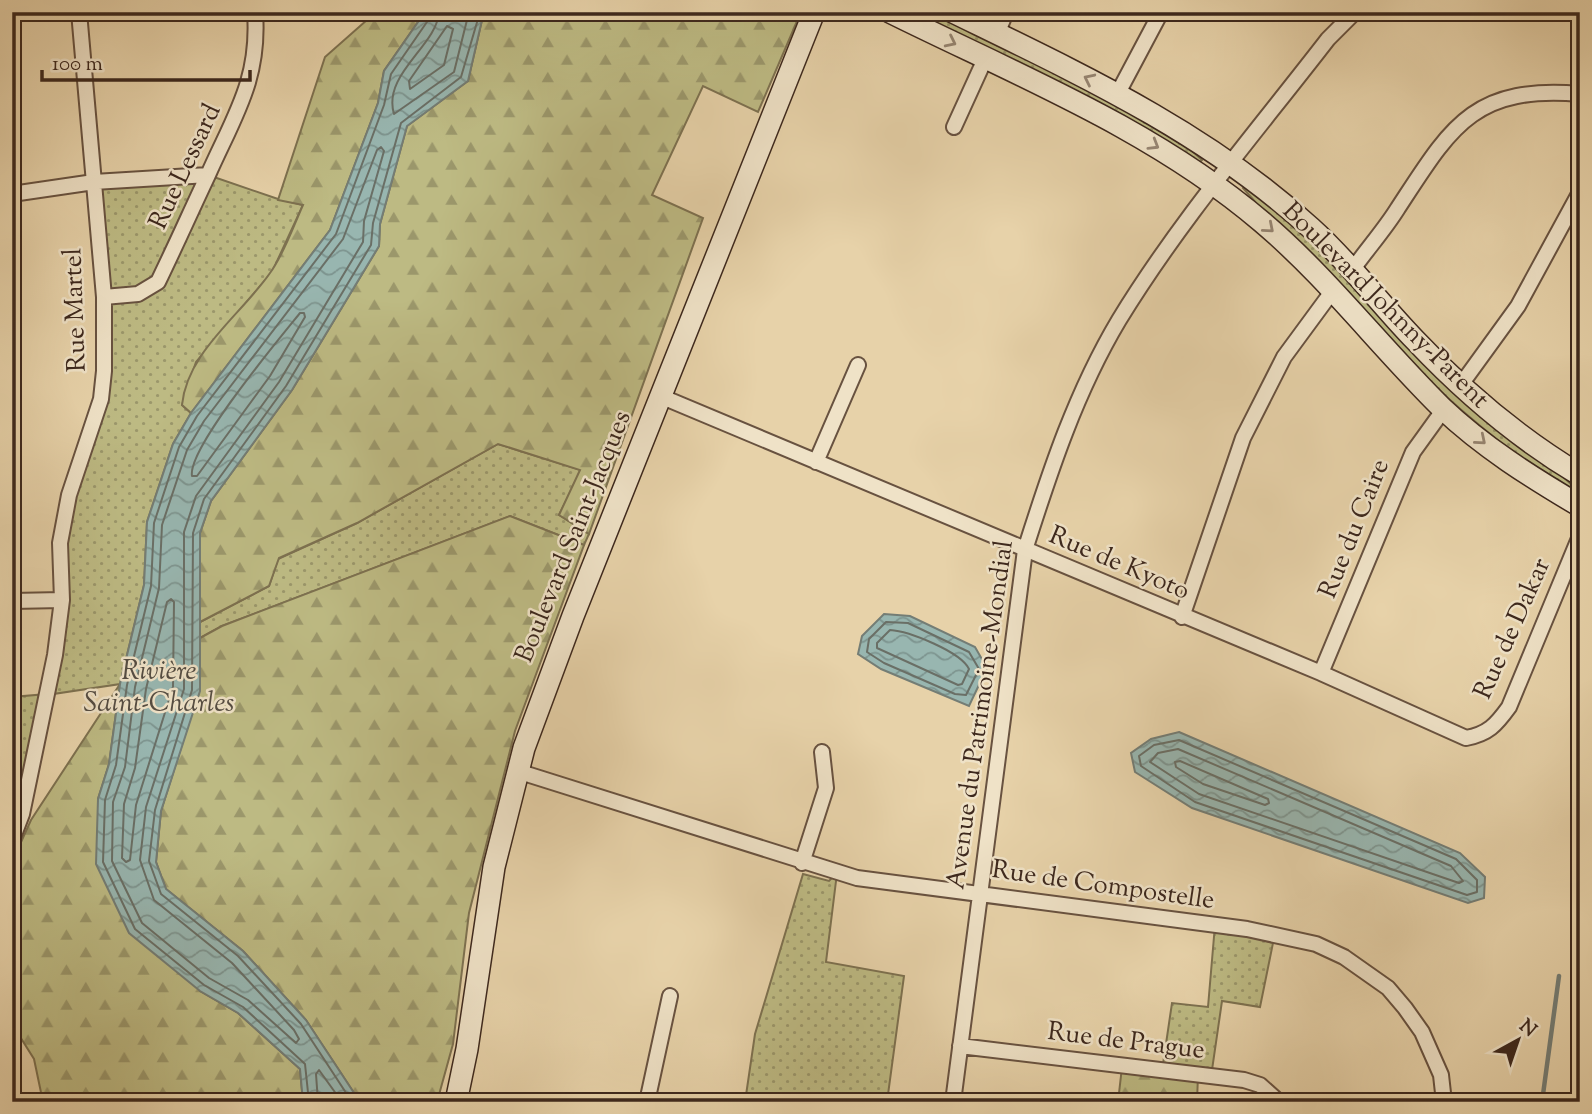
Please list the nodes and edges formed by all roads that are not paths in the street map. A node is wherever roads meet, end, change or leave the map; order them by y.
1 (79, 12) edge
2 (255, 12) edge
3 (814, 12) edge
4 (890, 12) edge
5 (953, 12) edge
6 (1006, 12) edge
7 (1161, 12) edge
8 (1355, 12) edge
9 (997, 34) junction
10 (985, 59) junction
11 (1118, 93) junction
12 (1580, 94) edge
13 (954, 127) dead end
14 (1231, 164) junction
15 (208, 175) junction
16 (94, 182) junction
17 (1216, 184) junction
18 (1580, 192) edge
19 (12, 194) edge
20 (1353, 269) junction
21 (1334, 289) junction
22 (104, 297) junction
23 (858, 365) dead end
24 (1460, 386) junction
25 (660, 396) junction
26 (1444, 410) junction
27 (816, 462) junction
28 (1580, 475) edge
29 (1580, 506) edge
30 (1580, 536) edge
31 (1025, 550) junction
32 (62, 600) junction
33 (12, 601) edge
34 (1182, 617) junction
35 (1321, 673) junction
36 (1482, 735) joint
37 (822, 752) dead end
38 (517, 771) junction
39 (12, 840) edge
40 (802, 863) junction
41 (982, 894) junction
42 (670, 996) dead end
43 (960, 1046) junction
44 (456, 1102) edge
45 (647, 1102) edge
46 (953, 1102) edge
47 (1279, 1102) edge
48 (1444, 1102) edge

1 - 16 street, Rue Martel
2 - 15 street, Rue Lessard
3 - 25 street, Boulevard Saint-Jacques
4 -> 10 street, Boulevard Johnny-Parent
5 - 9 street, Boulevard Johnny-Parent
6 - 9 street
7 - 11 street
8 - 14 street, Avenue du Patrimoine-Mondial
11 -> 9 street, Boulevard Johnny-Parent
10 - 13 street
10 -> 17 street, Boulevard Johnny-Parent
11 - 14 street, Boulevard Johnny-Parent
12 - 20 street
14 - 17 street, Avenue du Patrimoine-Mondial
14 - 20 street, Boulevard Johnny-Parent
15 - 16 street
15 - 22 street, Rue Lessard
16 - 19 street
16 - 22 street, Rue Martel
17 -> 21 street, Boulevard Johnny-Parent
17 - 31 street, Avenue du Patrimoine-Mondial
18 - 24 street
20 - 24 street, Boulevard Johnny-Parent
21 - 26 street, Boulevard Johnny-Parent
21 - 34 street
22 - 32 street, Rue Martel
23 - 27 street
24 - 28 street, Boulevard Johnny-Parent
25 - 27 street, Rue de Kyoto
25 - 38 street, Boulevard Saint-Jacques
26 -> 29 street, Boulevard Johnny-Parent
26 - 35 street, Rue du Caire
27 - 31 street, Rue de Kyoto
30 - 36 street, Rue de Dakar
31 - 34 street, Rue de Kyoto
31 - 41 street, Avenue du Patrimoine-Mondial
32 - 33 street
32 - 39 street, Rue Martel
34 - 35 street, Rue de Kyoto
35 - 36 street, Rue de Kyoto
37 - 40 street
38 - 40 street, Rue de Compostelle
38 - 44 street, Boulevard Saint-Jacques
40 - 41 street, Rue de Compostelle
41 - 43 street, Avenue du Patrimoine-Mondial
41 - 48 street, Rue de Compostelle
42 - 45 street
43 - 46 street, Avenue du Patrimoine-Mondial
43 - 47 street, Rue de Prague

